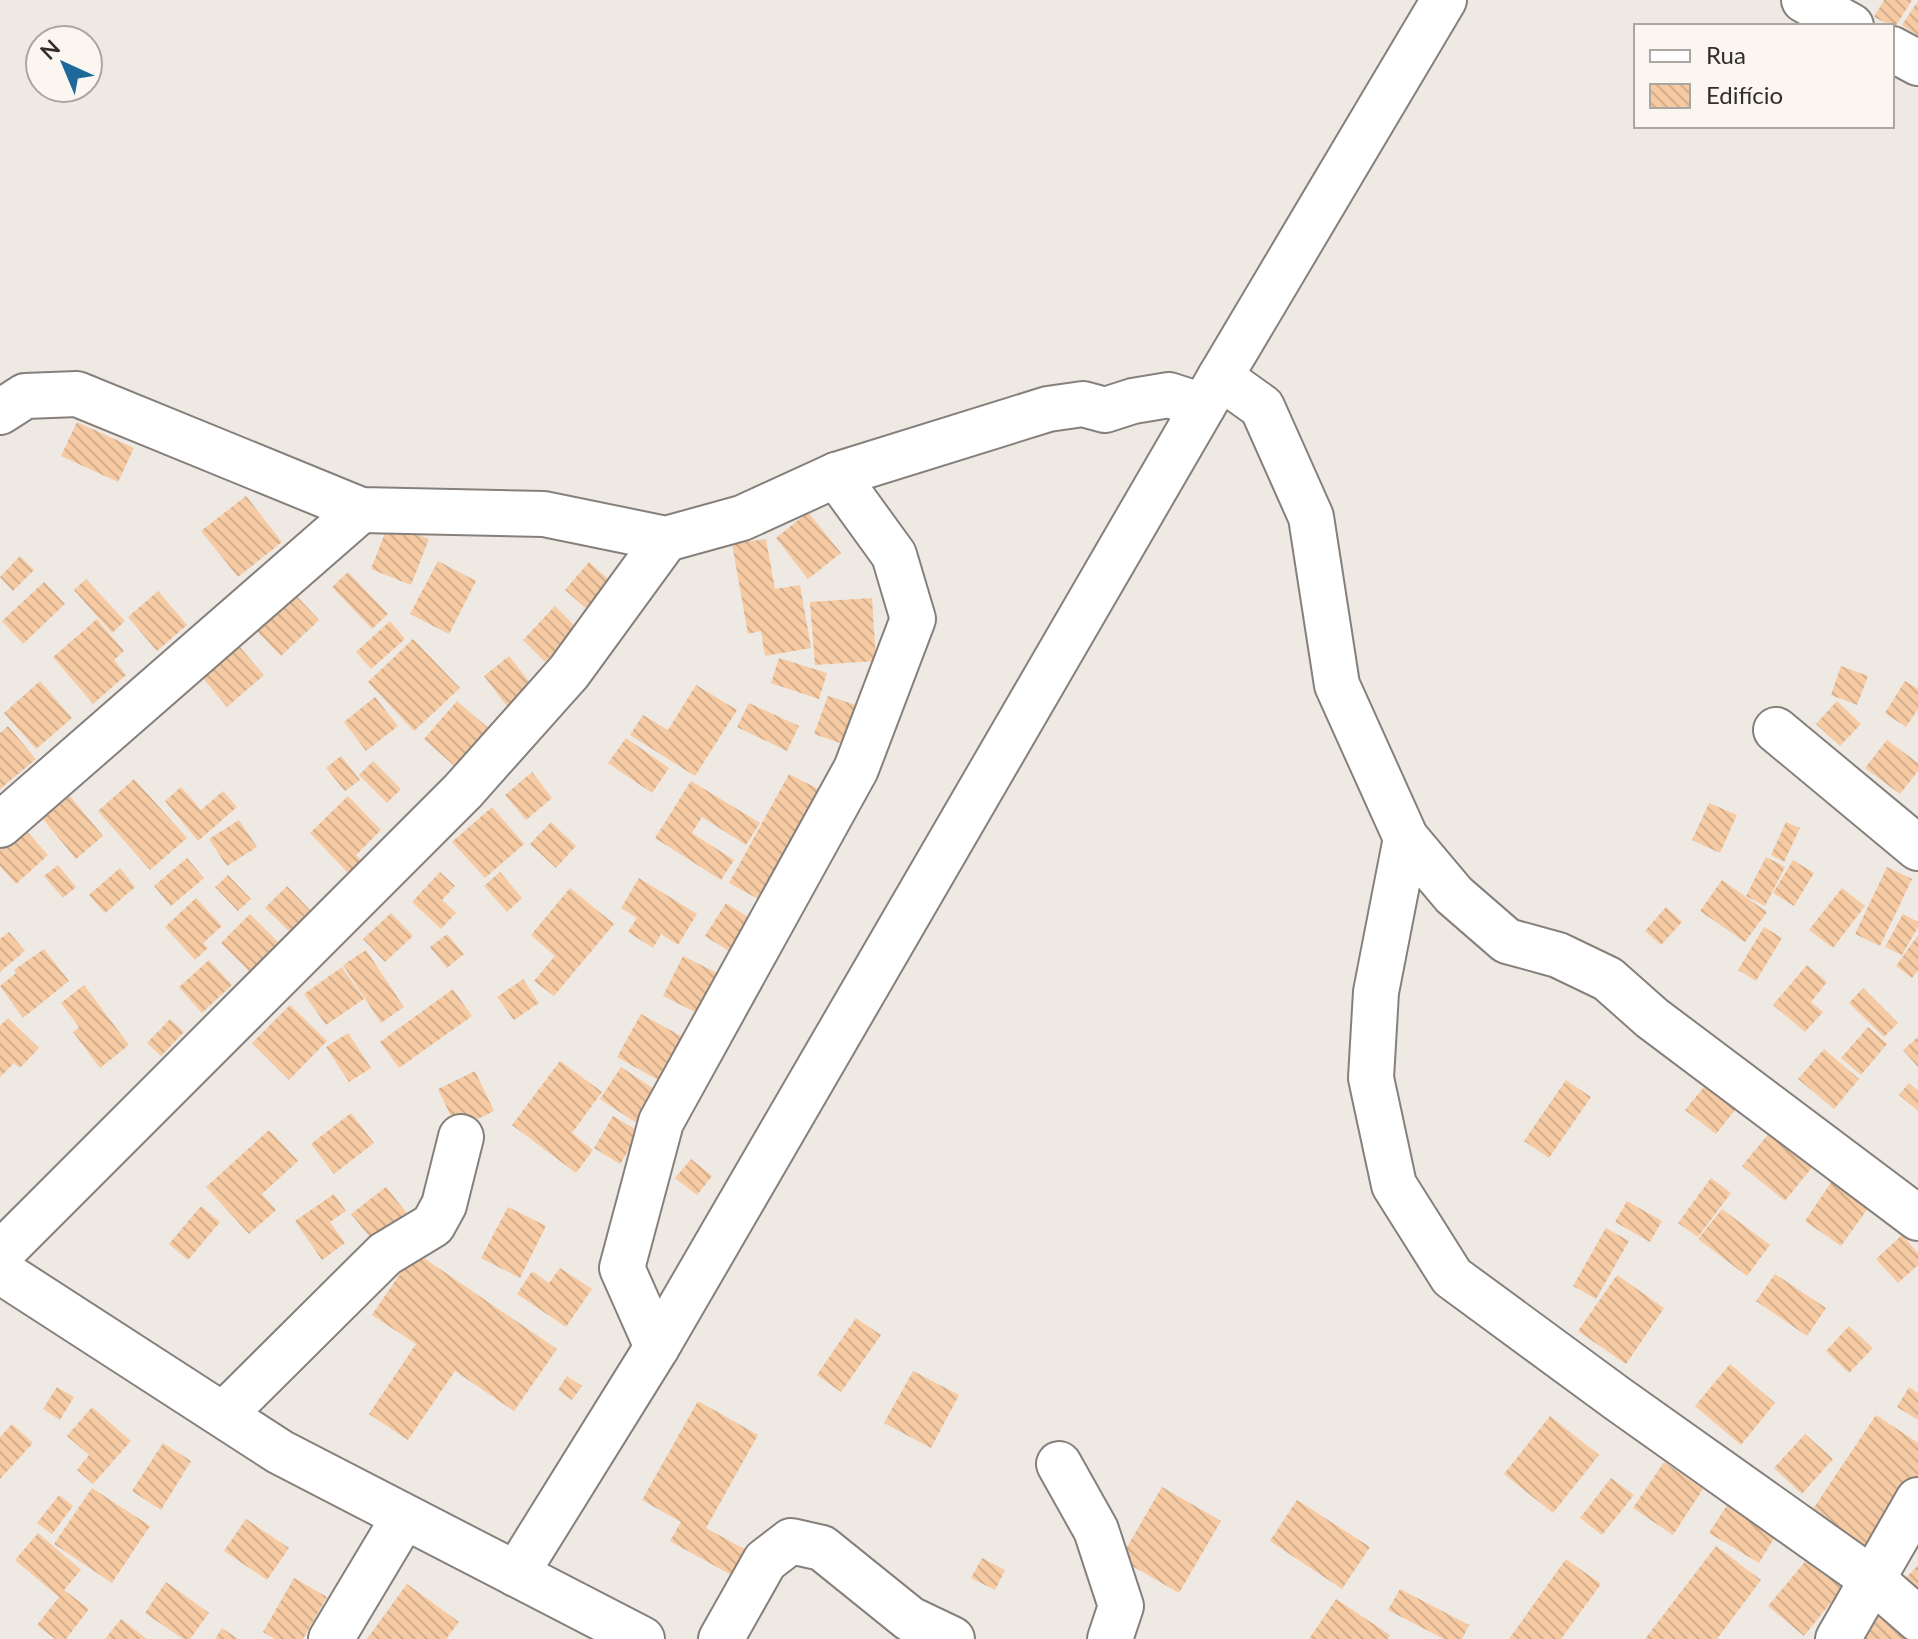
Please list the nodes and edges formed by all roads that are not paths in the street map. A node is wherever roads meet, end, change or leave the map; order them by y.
1 (1444, 0) edge
2 (1804, 0) edge
3 (1847, 24) edge
4 (1894, 50) edge
5 (1918, 63) edge
6 (1212, 391) junction
7 (0, 412) edge
8 (836, 475) junction
9 (361, 510) junction
10 (666, 539) junction
11 (1776, 730) dead end
12 (0, 825) edge
13 (1406, 838) junction
14 (1918, 848) edge
15 (461, 1137) dead end
16 (1918, 1218) edge
17 (0, 1254) edge
18 (0, 1271) edge
19 (657, 1347) junction
20 (224, 1414) junction
21 (1059, 1464) dead end
22 (1918, 1500) edge
23 (404, 1517) junction
24 (516, 1574) junction
25 (1873, 1580) junction
26 (1918, 1619) edge
27 (331, 1639) edge
28 (642, 1639) edge
29 (721, 1639) edge
30 (952, 1639) edge
31 (1110, 1639) edge
32 (1838, 1639) edge

1 - 6 street
2 - 3 street
4 - 5 street
6 - 8 street
6 - 13 street
6 - 19 street
7 - 9 street
8 - 10 street
8 - 19 street
9 - 10 street
9 - 12 street
10 - 17 street
11 - 14 street
13 - 16 street
13 - 25 street
15 - 20 street
18 - 20 street
19 - 24 street
20 - 23 street
21 - 31 street
22 - 25 street
23 - 24 street
23 - 27 street
24 - 28 street
25 - 26 street
25 - 32 street
29 - 30 street

